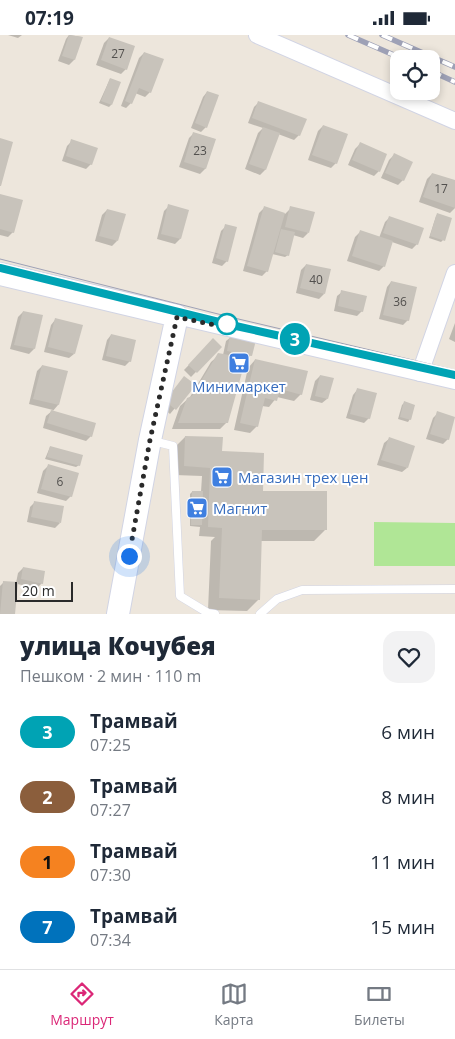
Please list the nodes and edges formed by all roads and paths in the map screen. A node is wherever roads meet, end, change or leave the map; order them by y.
1 (258, 35) edge
2 (455, 121) edge
3 (455, 273) edge
4 (0, 274) edge
5 (177, 317) junction
6 (420, 373) junction
7 (455, 381) edge
8 (150, 440) junction
9 (455, 589) edge
10 (118, 614) edge
11 (215, 614) edge
12 (260, 614) edge

1 - 2 street
3 - 6 street
4 - 5 street
5 - 6 street
5 - 8 street
6 - 7 street
8 - 10 street
8 - 11 lane
9 - 12 lane

